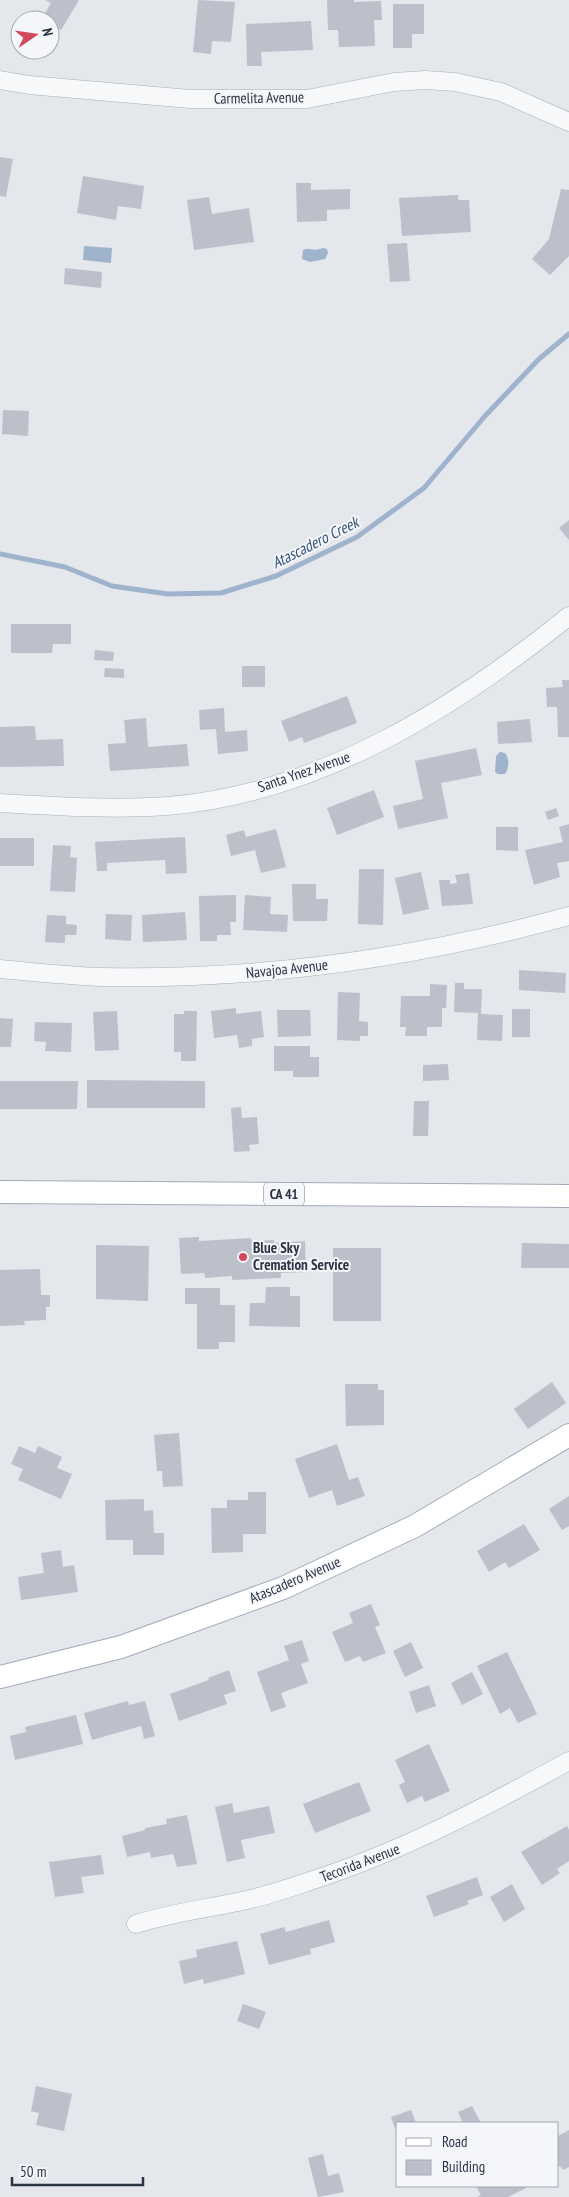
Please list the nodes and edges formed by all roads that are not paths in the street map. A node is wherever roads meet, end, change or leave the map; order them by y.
1 (0, 80) edge
2 (569, 122) edge
3 (569, 616) edge
4 (0, 803) edge
5 (569, 916) edge
6 (0, 969) edge
7 (0, 1192) edge
8 (569, 1196) edge
9 (569, 1435) edge
10 (0, 1678) edge
11 (569, 1761) edge
12 (136, 1924) dead end

1 - 2 street, Carmelita Avenue
3 - 4 street, Santa Ynez Avenue
5 - 6 street, Navajoa Avenue
7 - 8 main road, CA 41 / CA 41
9 - 10 main road, Atascadero Avenue
11 - 12 street, Tecorida Avenue

